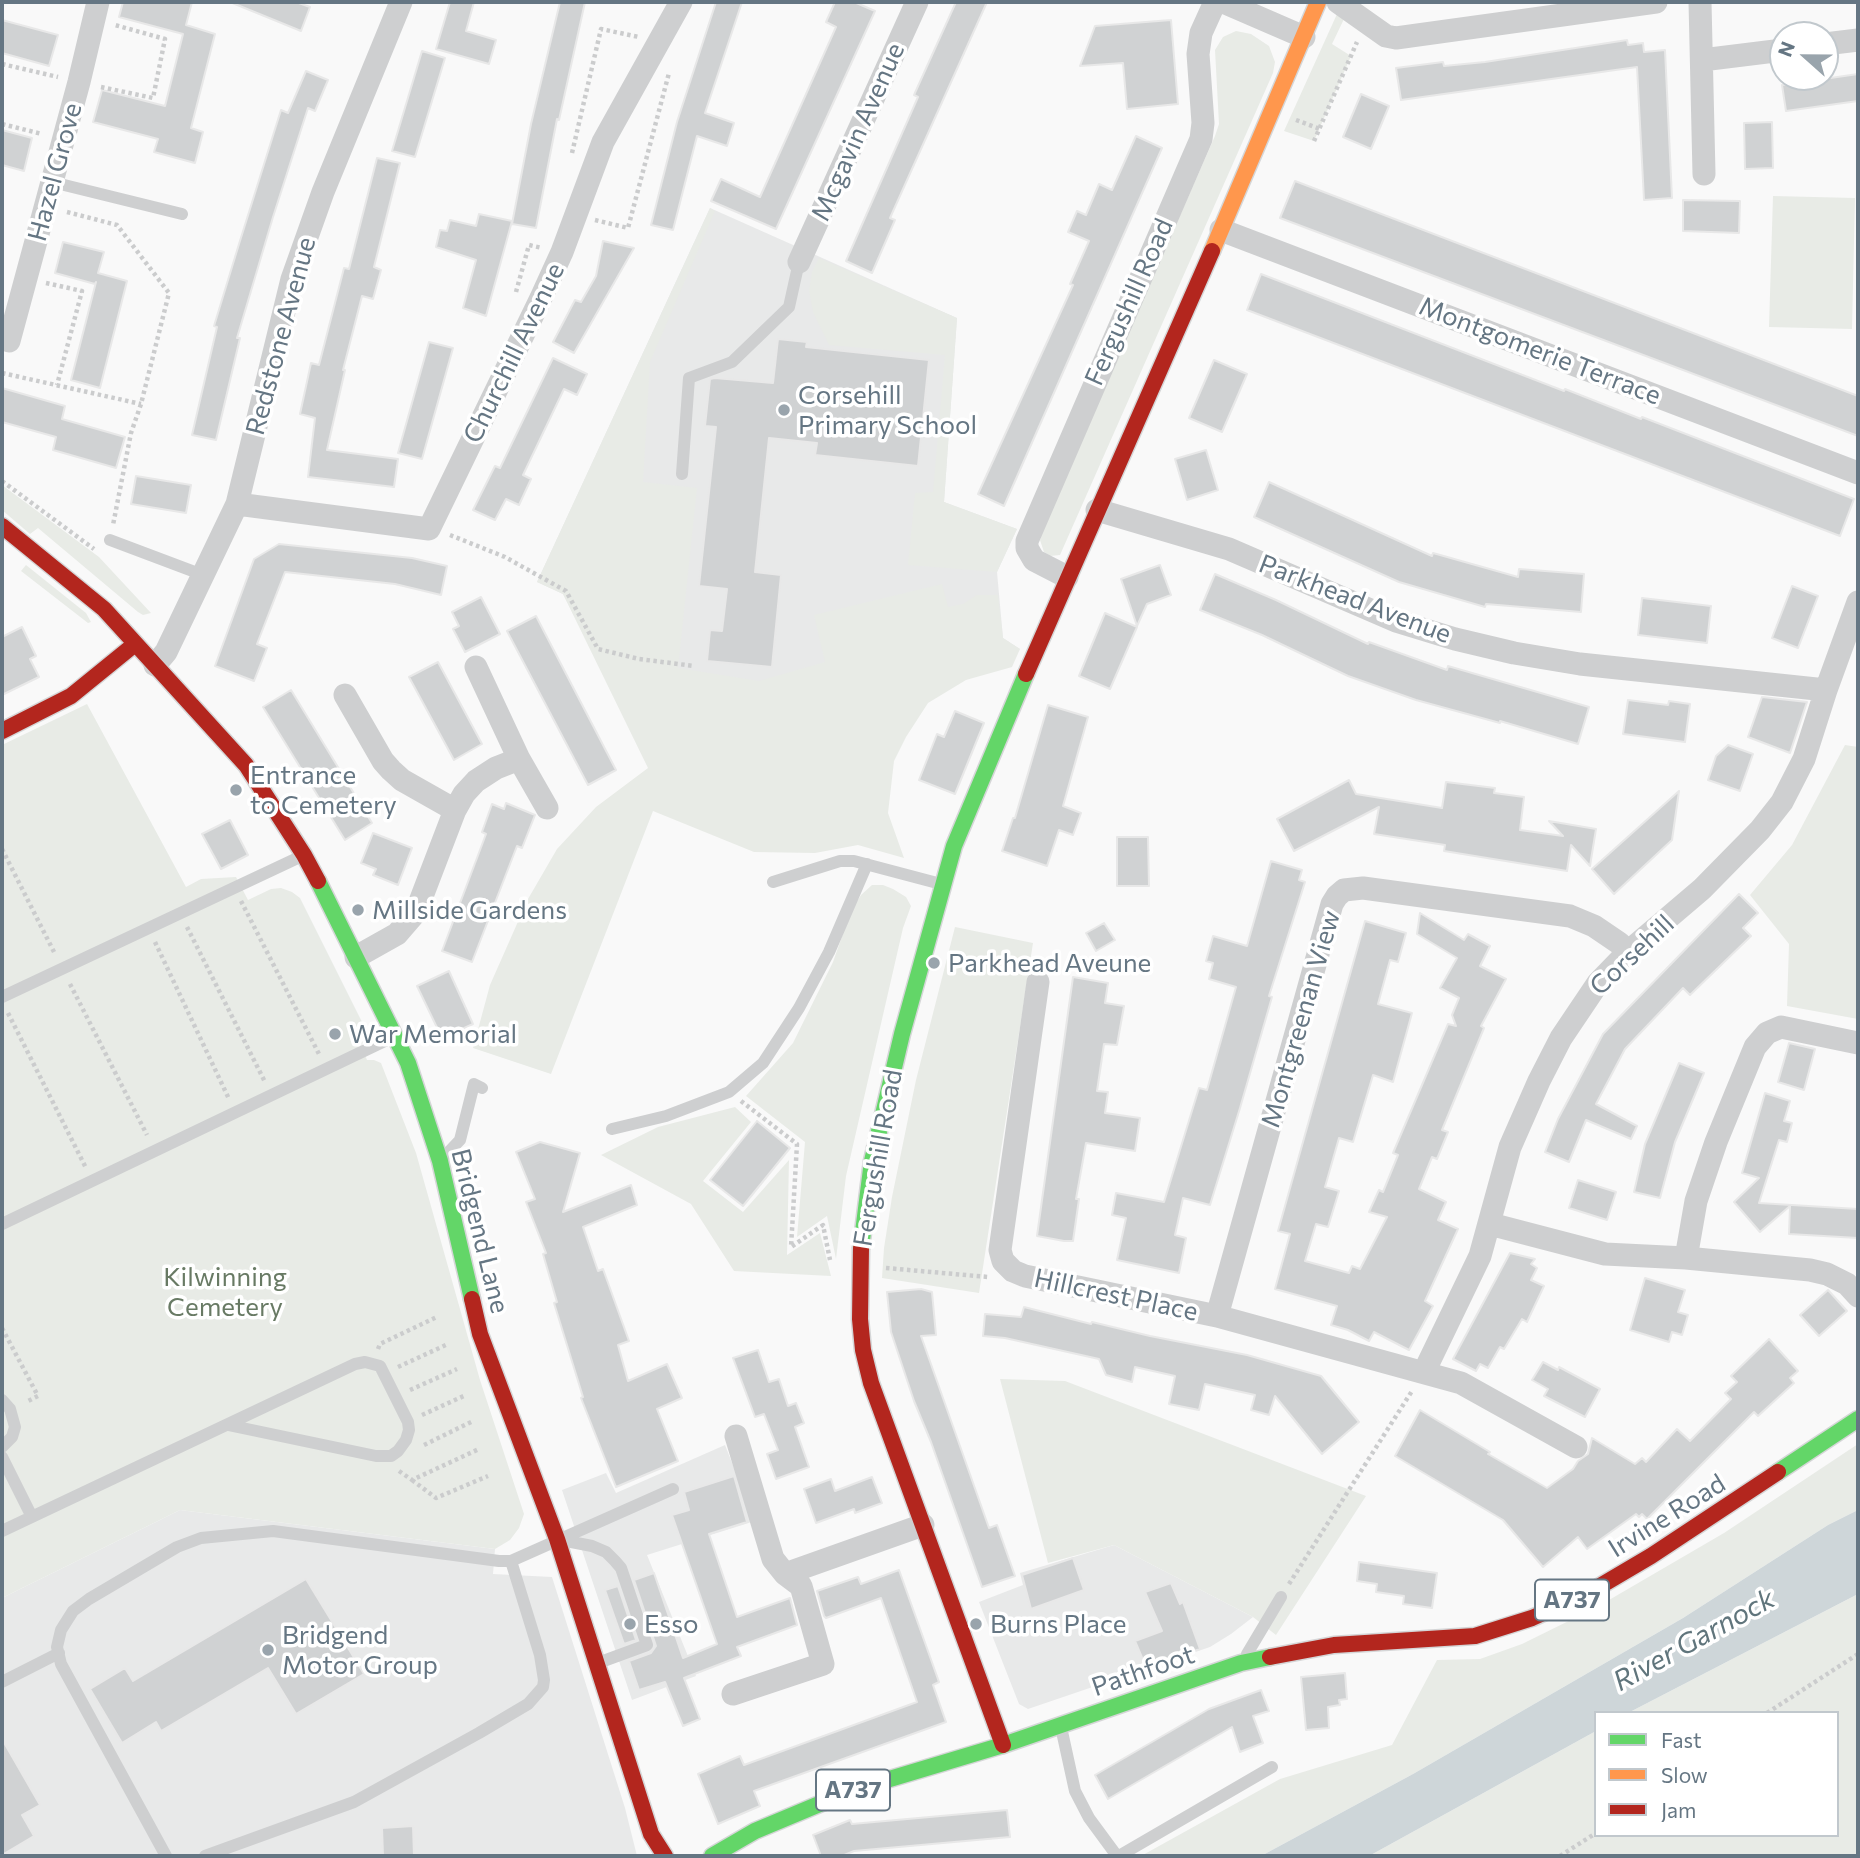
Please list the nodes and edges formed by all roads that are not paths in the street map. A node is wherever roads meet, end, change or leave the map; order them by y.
1 (681, 2) edge
2 (917, 2) edge
3 (1215, 2) edge
4 (1223, 2) edge
5 (1318, 2) edge
6 (1656, 2) edge
7 (1700, 2) edge
8 (392, 5) edge
9 (1355, 10) edge
10 (96, 11) edge
11 (1304, 37) junction
12 (1858, 40) edge
13 (1839, 42) edge
14 (1769, 52) edge
15 (1702, 60) junction
16 (1704, 174) dead end
17 (52, 182) junction
18 (182, 214) dead end
19 (1221, 230) junction
20 (799, 262) joint
21 (9, 341) dead end
22 (1858, 473) edge
23 (682, 474) dead end
24 (237, 504) junction
25 (1097, 510) junction
26 (2, 526) edge
27 (110, 540) road end
28 (203, 575) junction
29 (1068, 577) junction
30 (1858, 601) edge
31 (135, 644) junction
32 (155, 665) junction
33 (475, 667) dead end
34 (1826, 690) junction
35 (345, 695) dead end
36 (2, 731) edge
37 (519, 759) junction
38 (547, 808) dead end
39 (455, 810) junction
40 (304, 855) junction
41 (867, 864) junction
42 (773, 881) dead end
43 (942, 885) junction
44 (1628, 952) junction
45 (356, 957) junction
46 (1038, 982) dead end
47 (2, 997) edge
48 (395, 1036) junction
49 (1858, 1043) edge
50 (482, 1088) dead end
51 (612, 1129) dead end
52 (440, 1161) junction
53 (2, 1224) edge
54 (1490, 1224) junction
55 (1686, 1258) junction
56 (1858, 1296) edge
57 (1217, 1316) junction
58 (1424, 1372) junction
59 (6, 1405) edge
60 (1858, 1419) edge
61 (228, 1425) junction
62 (736, 1436) dead end
63 (2, 1447) edge
64 (1576, 1447) dead end
65 (2, 1457) edge
66 (673, 1489) dead end
67 (32, 1517) junction
68 (923, 1525) junction
69 (2, 1531) edge
70 (557, 1539) junction
71 (511, 1561) junction
72 (785, 1574) junction
73 (1281, 1597) road end
74 (59, 1653) junction
75 (597, 1663) junction
76 (1241, 1663) junction
77 (2, 1682) edge
78 (733, 1694) dead end
79 (1061, 1725) junction
80 (1003, 1745) junction
81 (1272, 1767) dead end
82 (166, 1856) edge
83 (205, 1856) edge
84 (665, 1856) edge
85 (712, 1856) edge
86 (1118, 1856) edge

1 - 24 street, Churchill Avenue
2 - 20 street, Mcgavin Avenue
3 - 29 street, Fergushill Road
4 - 11 street
5 - 11 main road, Fergushill Road
6 - 9 street
7 - 15 street
8 - 24 street, Redstone Avenue
10 - 17 street, Hazel Grove
11 - 19 main road, Fergushill Road
12 - 13 street
14 - 15 street
15 - 16 street
17 - 18 lane
17 - 21 street, Hazel Grove
19 - 22 street, Montgomerie Terrace
19 - 25 main road, Fergushill Road
20 - 23 lane
24 - 28 street, Redstone Avenue
25 - 29 main road, Fergushill Road
25 - 34 street, Parkhead Avenue
26 - 31 main road, Bridgend Lane
27 - 28 lane
28 - 32 street, Redstone Avenue
29 - 43 main road, Fergushill Road
30 - 34 street, Corsehill
31 - 32 main road, Bridgend Lane
31 - 36 main road
32 - 40 main road, Bridgend Lane
33 - 37 street
34 - 44 street, Corsehill
35 - 39 street
37 - 38 street
37 - 39 street
39 - 45 street
40 - 45 main road, Bridgend Lane
40 - 47 lane
41 - 42 lane
41 - 43 lane
41 - 51 lane
43 - 68 main road, Fergushill Road
44 - 54 street, Corsehill
44 - 57 street, Montgreenan View
45 - 48 main road, Bridgend Lane
46 - 57 street, Hillcrest Place
48 - 52 main road, Bridgend Lane
48 - 53 lane
49 - 55 street
50 - 52 lane
52 - 70 main road, Bridgend Lane
54 - 55 street
54 - 58 street, Corsehill
55 - 56 street
57 - 58 street, Hillcrest Place
58 - 64 street, Hillcrest Place
59 - 63 lane
60 - 76 main road, Irvine Road / A737
61 - 61 lane
61 - 67 lane
62 - 72 street
65 - 67 lane
66 - 70 lane
67 - 69 lane
68 - 72 street
68 - 80 main road, Fergushill Road
70 - 71 lane
70 - 75 main road, Bridgend Lane
70 - 75 lane
71 - 74 lane
71 - 83 lane
72 - 78 street
73 - 76 lane
74 - 77 lane
74 - 82 lane
75 - 84 main road, Bridgend Lane
76 - 79 main road, Pathfoot / A737
79 - 80 main road, Pathfoot / A737
79 - 86 lane
80 - 85 main road, A737
81 - 86 lane

